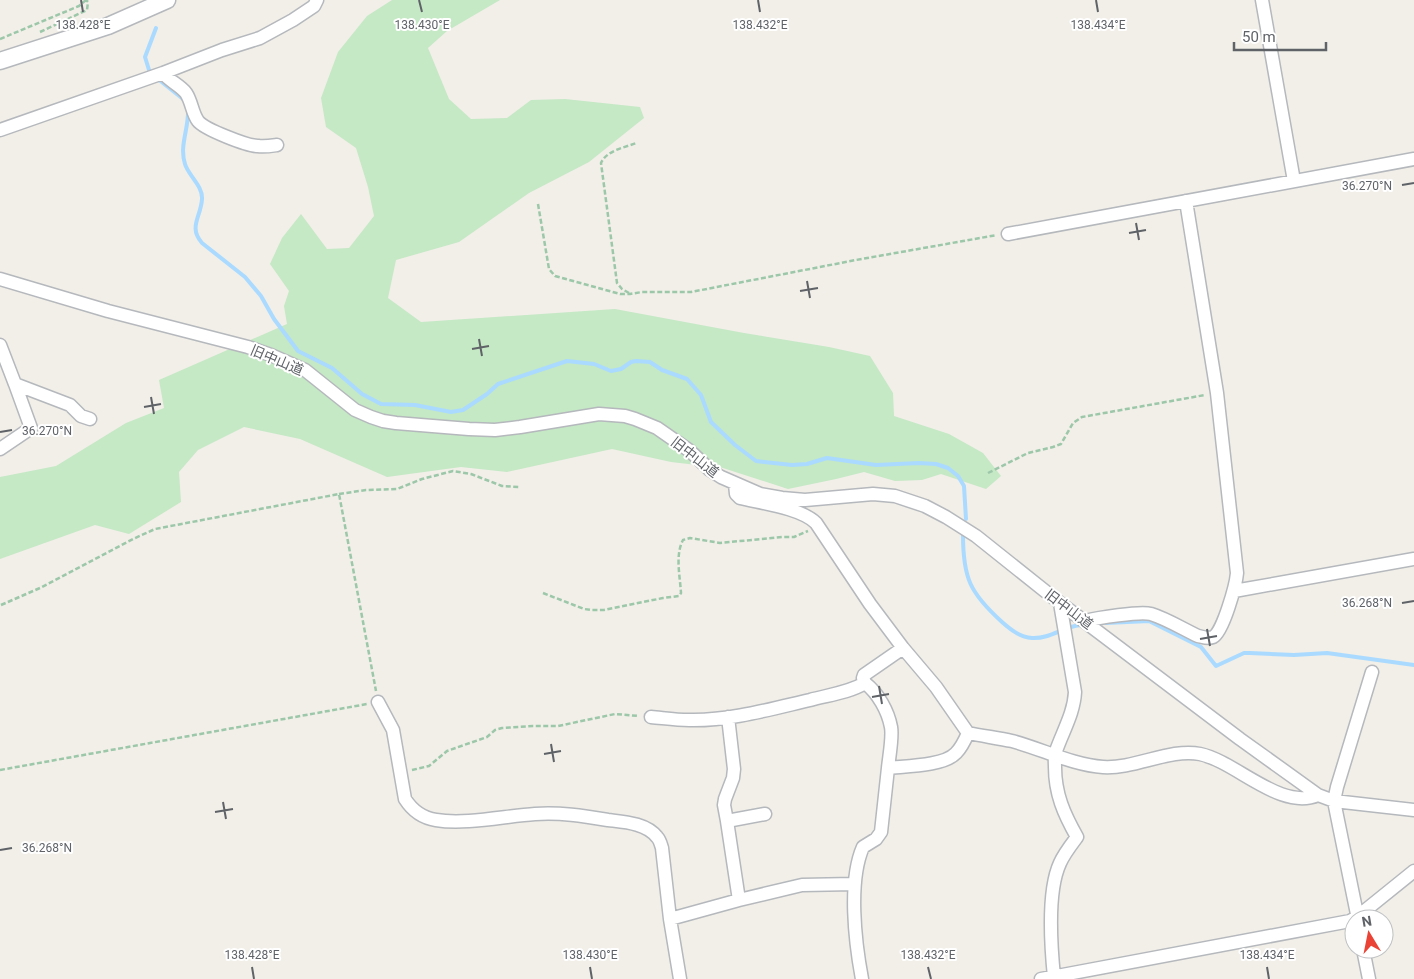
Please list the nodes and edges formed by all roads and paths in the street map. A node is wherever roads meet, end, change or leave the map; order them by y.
1 (86, 0) edge
2 (167, 0) edge
3 (317, 0) edge
4 (1262, 0) edge
5 (35, 34) dead end
6 (0, 39) edge
7 (0, 61) edge
8 (163, 73) junction
9 (0, 130) edge
10 (636, 142) dead end
11 (277, 144) dead end
12 (1414, 159) edge
13 (1294, 181) junction
14 (1186, 201) junction
15 (538, 204) dead end
16 (1008, 234) joint
17 (0, 279) edge
18 (630, 294) junction
19 (0, 345) edge
20 (16, 384) junction
21 (1217, 393) junction
22 (90, 419) dead end
23 (0, 448) edge
24 (988, 473) dead end
25 (735, 484) junction
26 (519, 486) dead end
27 (339, 494) junction
28 (819, 527) junction
29 (1414, 559) edge
30 (1234, 591) junction
31 (543, 593) dead end
32 (1060, 603) junction
33 (2, 605) dead end
34 (1085, 621) junction
35 (903, 648) junction
36 (1372, 672) dead end
37 (864, 683) junction
38 (378, 702) junction
39 (651, 717) joint
40 (728, 717) junction
41 (968, 733) junction
42 (1055, 754) junction
43 (888, 768) junction
44 (0, 770) edge
45 (400, 772) junction
46 (1318, 795) junction
47 (1334, 801) junction
48 (1414, 810) edge
49 (765, 814) dead end
50 (727, 821) junction
51 (1414, 871) edge
52 (854, 884) junction
53 (739, 900) junction
54 (1356, 909) edge
55 (1369, 909) edge
56 (670, 919) junction
57 (1344, 922) edge
58 (1365, 959) edge
59 (1047, 978) edge
60 (680, 979) edge
61 (862, 979) edge
62 (1369, 979) edge

1 - 5 path
1 - 6 path
2 - 7 street
3 - 8 street
4 - 13 street
8 - 9 street
8 - 11 street
10 - 18 path
12 - 13 street
13 - 14 street
14 - 16 street
14 - 21 street
15 - 18 path
16 - 18 path
17 - 25 street, 旧中山道
19 - 20 street
20 - 22 street
20 - 23 street
21 - 24 path
21 - 30 street
25 - 28 street
25 - 32 street, 旧中山道
26 - 27 path
27 - 33 path
27 - 38 path
28 - 31 path
28 - 35 street
29 - 30 street
30 - 34 street
32 - 34 street, 旧中山道
32 - 42 street
34 - 46 street, 旧中山道
35 - 37 street
35 - 41 street
36 - 47 street
37 - 40 street
37 - 43 street
38 - 44 path
38 - 45 street
39 - 40 street
39 - 45 path
40 - 50 street
41 - 42 street
41 - 43 street
42 - 46 street
42 - 59 street
43 - 52 street
45 - 56 street
46 - 47 street, 旧中山道
47 - 48 street, 旧中山道
47 - 54 street
49 - 50 street
50 - 53 street
51 - 55 street
52 - 53 street
52 - 61 street
53 - 56 street
56 - 60 street
57 - 59 street
58 - 62 street

